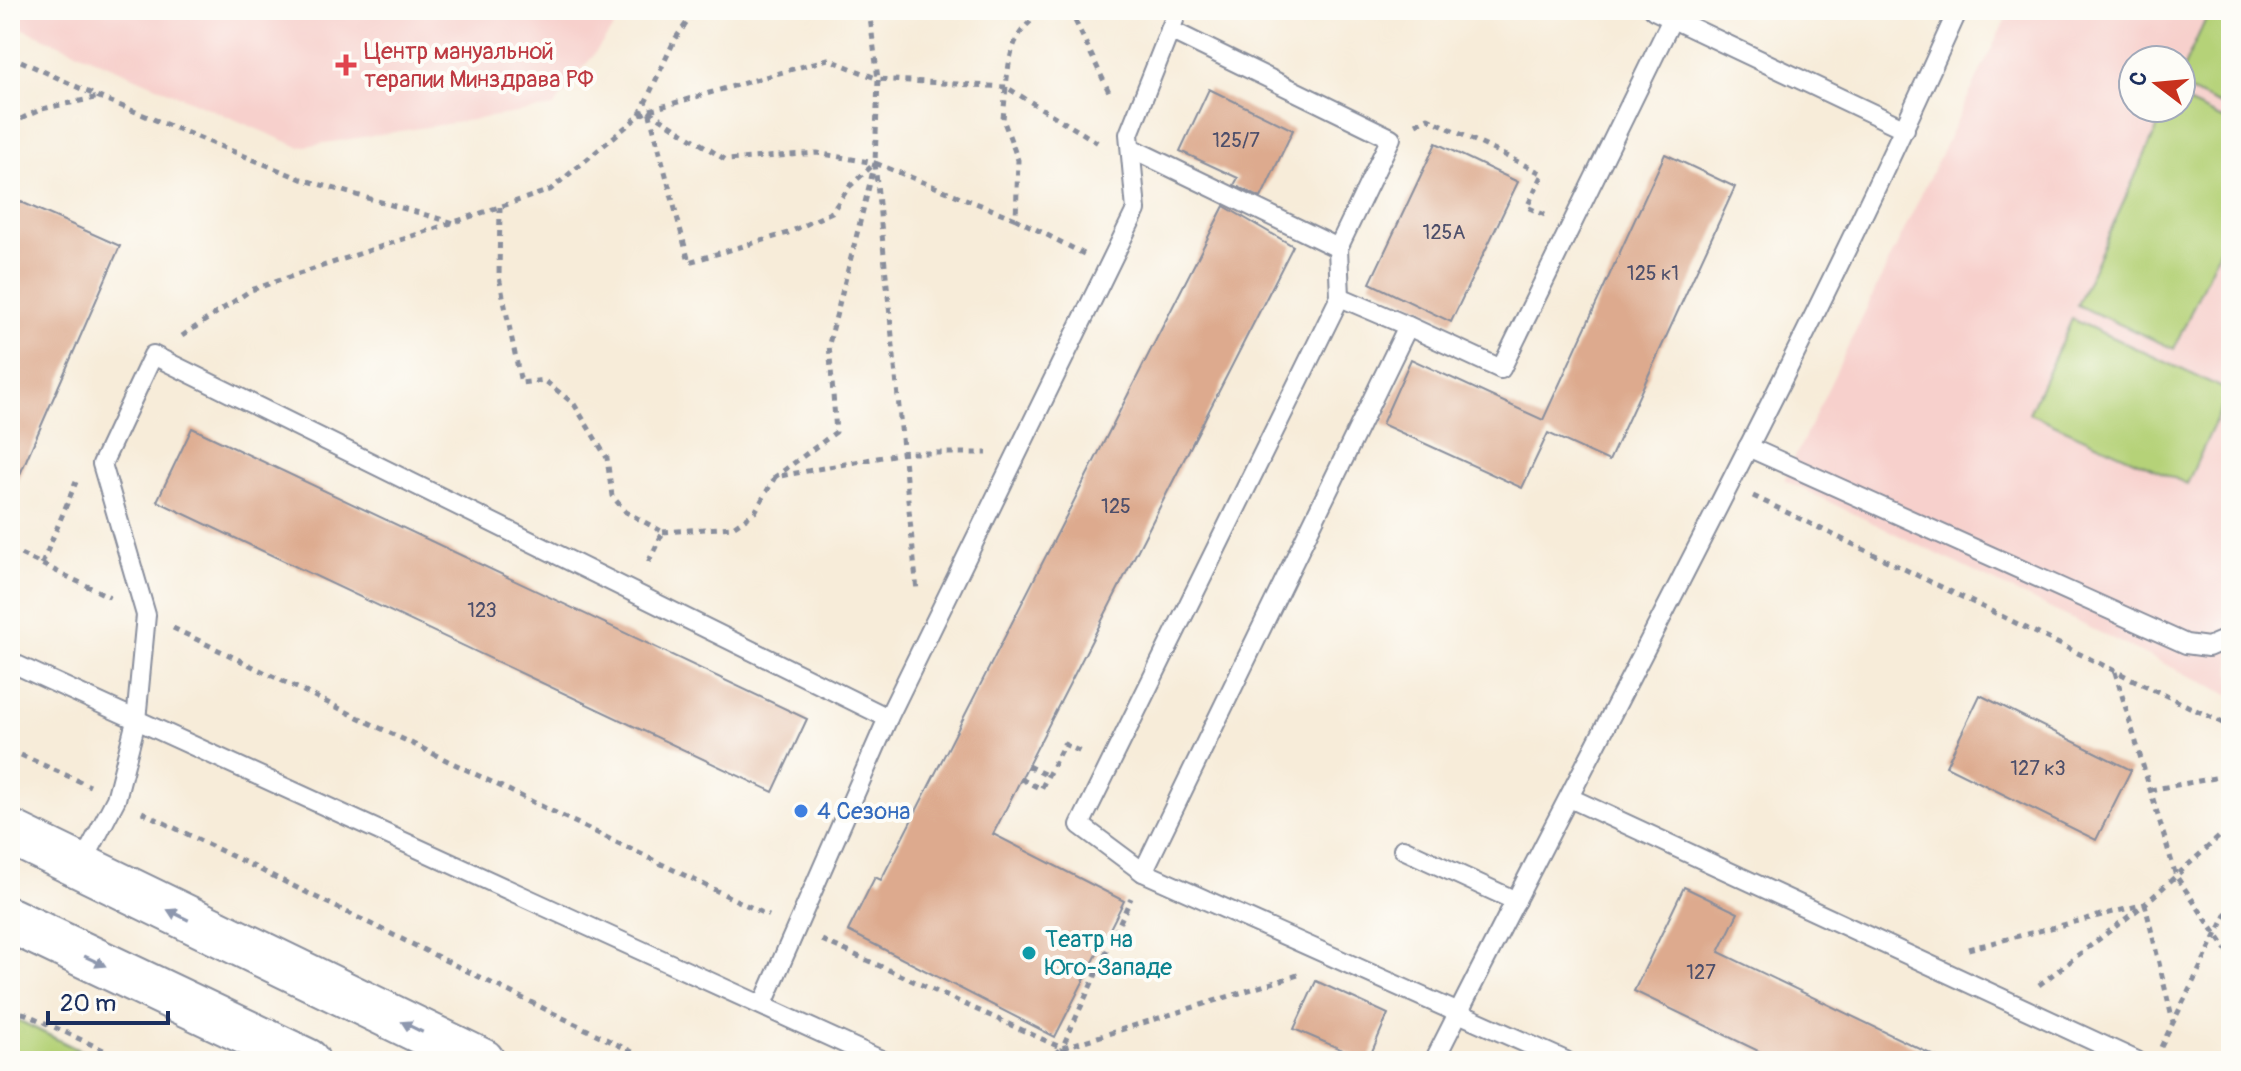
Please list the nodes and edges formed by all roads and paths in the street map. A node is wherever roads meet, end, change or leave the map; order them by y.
1 (696, 10) edge
2 (869, 10) edge
3 (1046, 10) edge
4 (1070, 10) edge
5 (1178, 10) edge
6 (1654, 10) edge
7 (1958, 10) edge
8 (1672, 19) junction
9 (1170, 30) junction
10 (10, 56) edge
11 (878, 79) junction
12 (1006, 87) junction
13 (99, 97) junction
14 (649, 111) junction
15 (639, 116) junction
16 (10, 124) edge
17 (1905, 129) junction
18 (1391, 138) junction
19 (1131, 149) junction
20 (875, 163) junction
21 (500, 207) junction
22 (1016, 219) junction
23 (454, 223) junction
24 (1571, 226) junction
25 (1338, 248) junction
26 (1109, 266) junction
27 (1340, 297) junction
28 (1408, 326) junction
29 (153, 355) junction
30 (1748, 447) junction
31 (904, 453) junction
32 (1017, 453) junction
33 (78, 475) dead end
34 (775, 477) junction
35 (1730, 485) junction
36 (663, 532) junction
37 (10, 549) edge
38 (42, 564) junction
39 (634, 593) junction
40 (146, 615) junction
41 (2231, 637) edge
42 (922, 647) junction
43 (10, 662) edge
44 (2115, 671) junction
45 (888, 718) junction
46 (136, 721) junction
47 (2231, 727) edge
48 (10, 750) edge
49 (1110, 765) junction
50 (1028, 766) dead end
51 (2231, 775) edge
52 (1048, 776) junction
53 (1021, 779) dead end
54 (2150, 790) junction
55 (1570, 798) junction
56 (116, 799) junction
57 (2231, 826) edge
58 (10, 832) edge
59 (1403, 849) dead end
60 (80, 868) junction
61 (1143, 872) junction
62 (2176, 876) junction
63 (1516, 901) junction
64 (2145, 904) junction
65 (2231, 905) edge
66 (10, 920) edge
67 (796, 929) junction
68 (2215, 937) junction
69 (2231, 956) edge
70 (1343, 961) junction
71 (1922, 961) junction
72 (763, 1004) junction
73 (2014, 1004) junction
74 (10, 1010) edge
75 (1459, 1011) junction
76 (2173, 1022) junction
77 (1062, 1048) junction
78 (127, 1061) edge
79 (307, 1061) edge
80 (482, 1061) edge
81 (651, 1061) edge
82 (883, 1061) edge
83 (1045, 1061) edge
84 (1089, 1061) edge
85 (1434, 1061) edge
86 (1566, 1061) edge
87 (2137, 1061) edge
88 (2154, 1061) edge

1 - 15 path
2 - 11 path
3 - 12 path
4 - 19 path
5 - 9 lane
6 - 8 lane
7 - 17 lane
8 - 17 lane
8 - 24 lane
9 - 18 lane
9 - 19 lane
10 - 13 path
11 - 12 path
11 - 14 path
11 - 20 path
12 - 19 path
12 - 22 path
13 - 16 path
13 - 23 path
14 - 15 path
14 - 20 path
14 - 20 path
15 - 21 path
17 - 30 lane
18 - 24 path
18 - 25 lane
19 - 25 lane
19 - 26 lane
20 - 22 path
20 - 31 path
20 - 34 path
21 - 23 path
21 - 36 path
22 - 26 path
23 - 29 path
24 - 28 lane
25 - 27 lane
26 - 32 lane
27 - 28 lane
27 - 49 lane
28 - 61 lane
29 - 39 lane
29 - 40 lane
30 - 35 lane
30 - 41 lane
31 - 32 path
31 - 34 path
31 - 42 path
32 - 42 lane
33 - 38 path
34 - 36 path
35 - 44 path
35 - 55 lane
36 - 39 path
37 - 38 path
38 - 40 path
39 - 45 lane
40 - 46 lane
40 - 67 path
42 - 45 lane
43 - 46 lane
44 - 47 path
44 - 54 path
45 - 67 lane
46 - 56 lane
46 - 72 lane
48 - 56 path
49 - 52 path
49 - 61 lane
50 - 52 path
51 - 54 path
52 - 53 path
54 - 62 path
55 - 63 lane
55 - 71 lane
56 - 60 lane
56 - 81 path
57 - 62 path
58 - 60 main road
59 - 63 lane
80 -> 60 main road
61 - 70 lane
61 - 77 path
62 - 64 path
62 - 68 path
63 - 75 lane
64 - 71 path
64 - 73 path
64 - 76 path
65 - 68 path
66 -> 79 main road
67 - 72 lane
67 - 77 path
68 - 69 path
68 - 76 path
70 - 75 lane
70 - 77 path
71 - 73 lane
72 - 82 lane
73 - 87 lane
74 - 78 path
75 - 85 lane
75 - 86 lane
76 - 88 path
77 - 83 path
77 - 84 path

